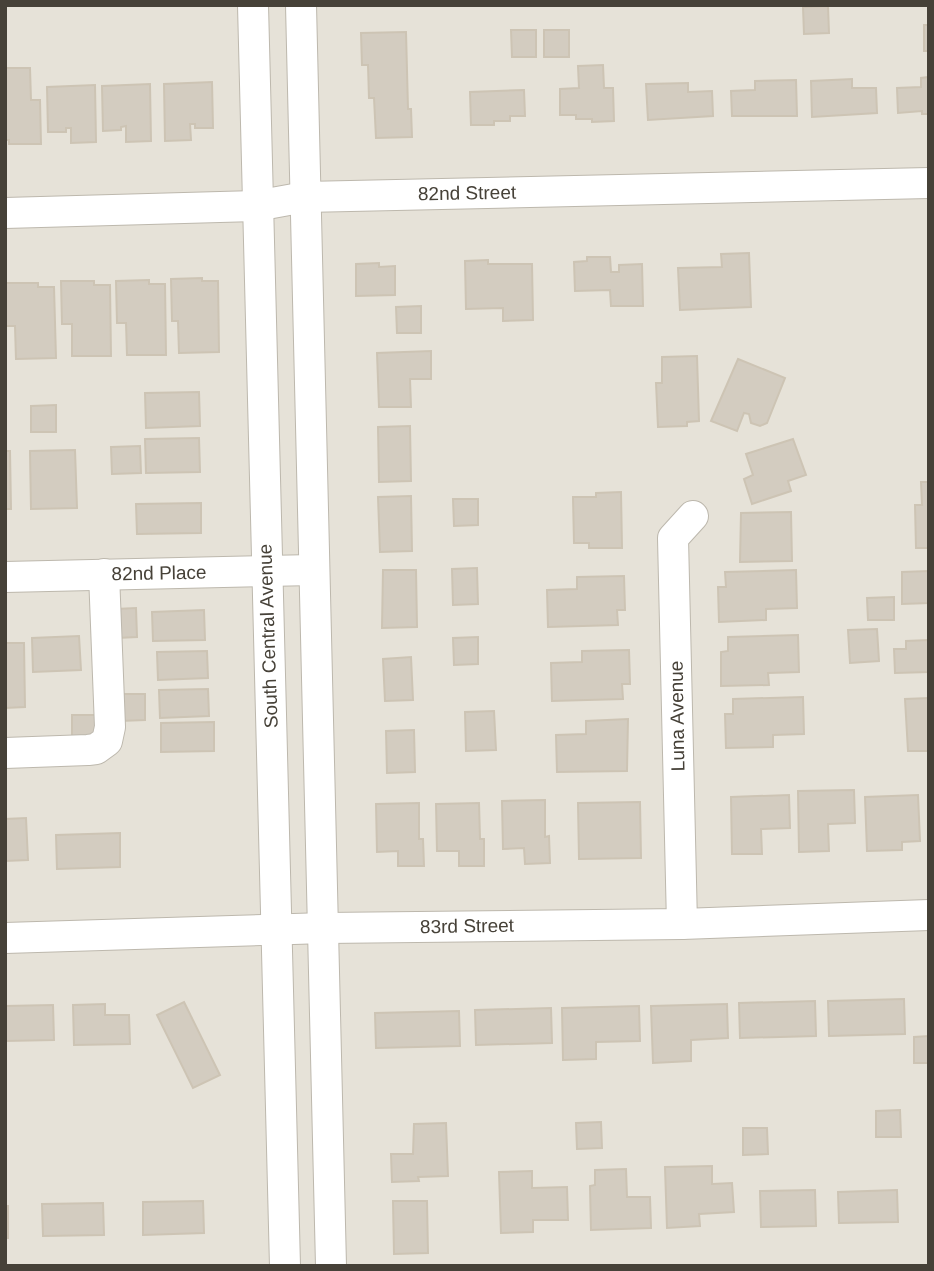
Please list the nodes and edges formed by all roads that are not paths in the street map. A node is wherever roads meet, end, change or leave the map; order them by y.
1 (253, 5) edge
2 (301, 5) edge
3 (929, 183) edge
4 (305, 197) junction
5 (256, 206) junction
6 (5, 213) edge
7 (694, 516) dead end
8 (314, 570) junction
9 (266, 571) junction
10 (104, 575) junction
11 (5, 577) edge
12 (5, 753) edge
13 (929, 915) edge
14 (682, 924) junction
15 (325, 928) junction
16 (278, 930) junction
17 (5, 938) edge
18 (285, 1266) edge
19 (331, 1266) edge

1 - 5 street, South Central Avenue
2 - 4 street
3 - 4 street, 82nd Street
4 - 5 street, 82nd Street
4 - 8 street
5 - 6 street, 82nd Street
5 - 9 street, South Central Avenue
7 - 14 street, Luna Avenue
8 - 9 street, 82nd Place
8 - 15 street
9 - 10 street, 82nd Place
9 - 16 street, South Central Avenue
10 - 11 street, 82nd Place
10 - 12 street
13 - 14 street, 83rd Street
14 - 15 street, 83rd Street
15 - 16 street, 83rd Street
15 - 19 street
16 - 17 street, 83rd Street
16 - 18 street, South Central Avenue

